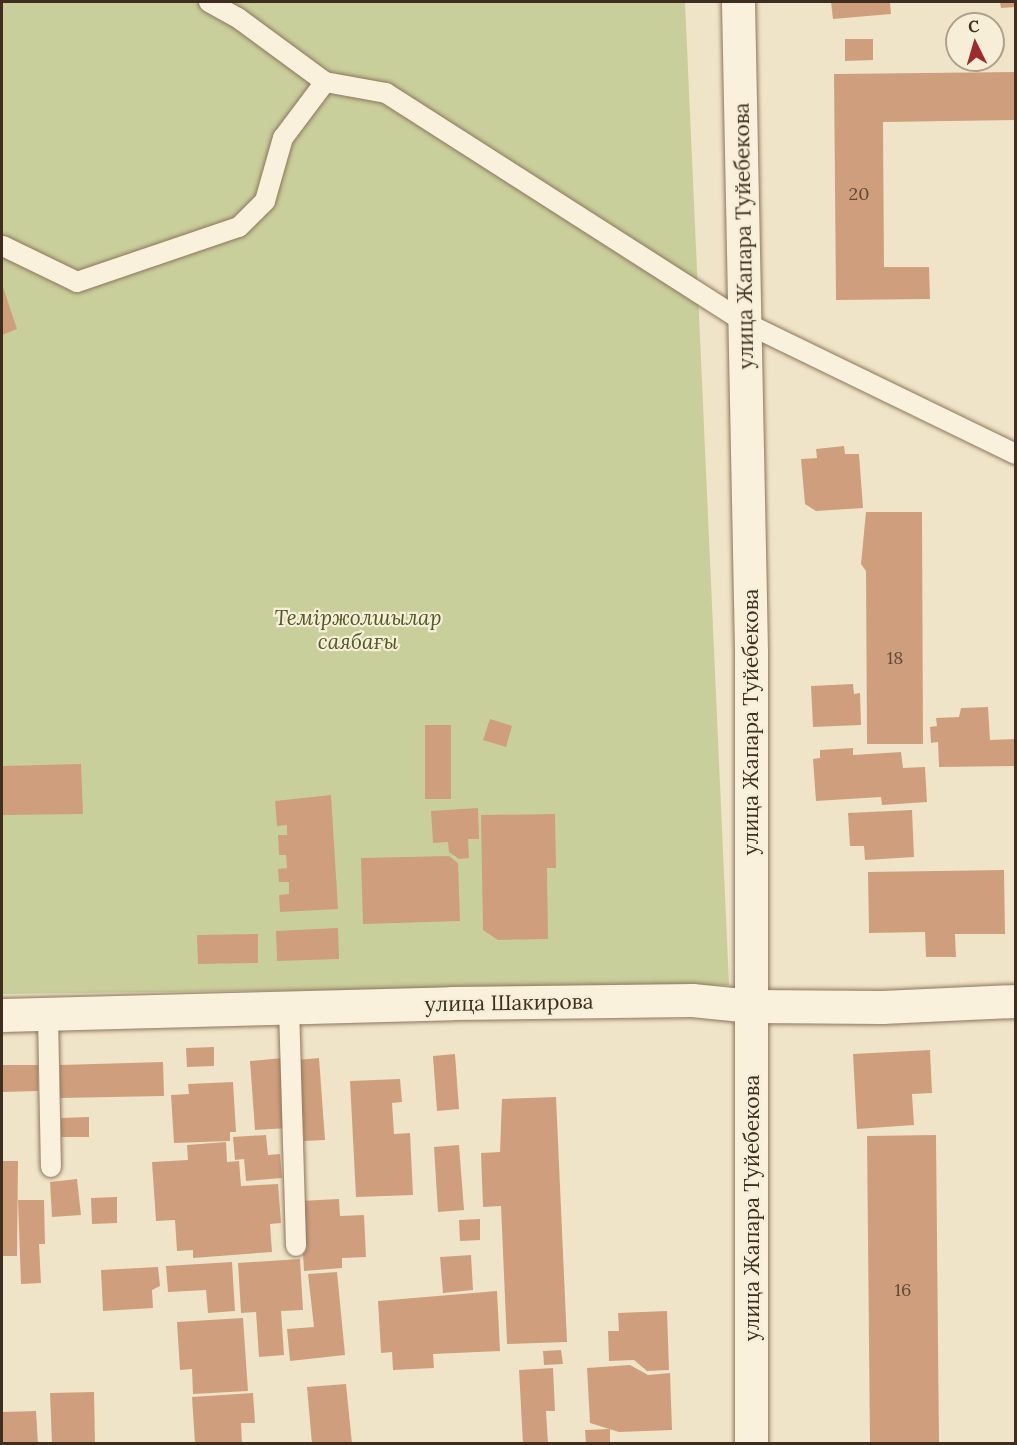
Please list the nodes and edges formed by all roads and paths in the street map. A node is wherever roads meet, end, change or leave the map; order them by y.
1 (209, 2) edge
2 (738, 2) edge
3 (325, 82) junction
4 (3, 246) edge
5 (747, 323) junction
6 (1016, 454) edge
7 (1016, 1001) edge
8 (752, 1006) junction
9 (289, 1008) junction
10 (2, 1015) edge
11 (48, 1015) junction
12 (51, 1167) dead end
13 (296, 1246) dead end
14 (751, 1443) edge

1 - 3 lane
2 - 5 street, улица Жапара Туйебекова
3 - 4 lane
3 - 5 lane
5 - 6 lane
5 - 8 street, улица Жапара Туйебекова
7 - 8 street, улица Шакирова
8 - 9 street, улица Шакирова
8 - 14 street, улица Жапара Туйебекова
9 - 11 street, улица Шакирова
9 - 13 lane
10 - 11 street, улица Шакирова
11 - 12 lane

